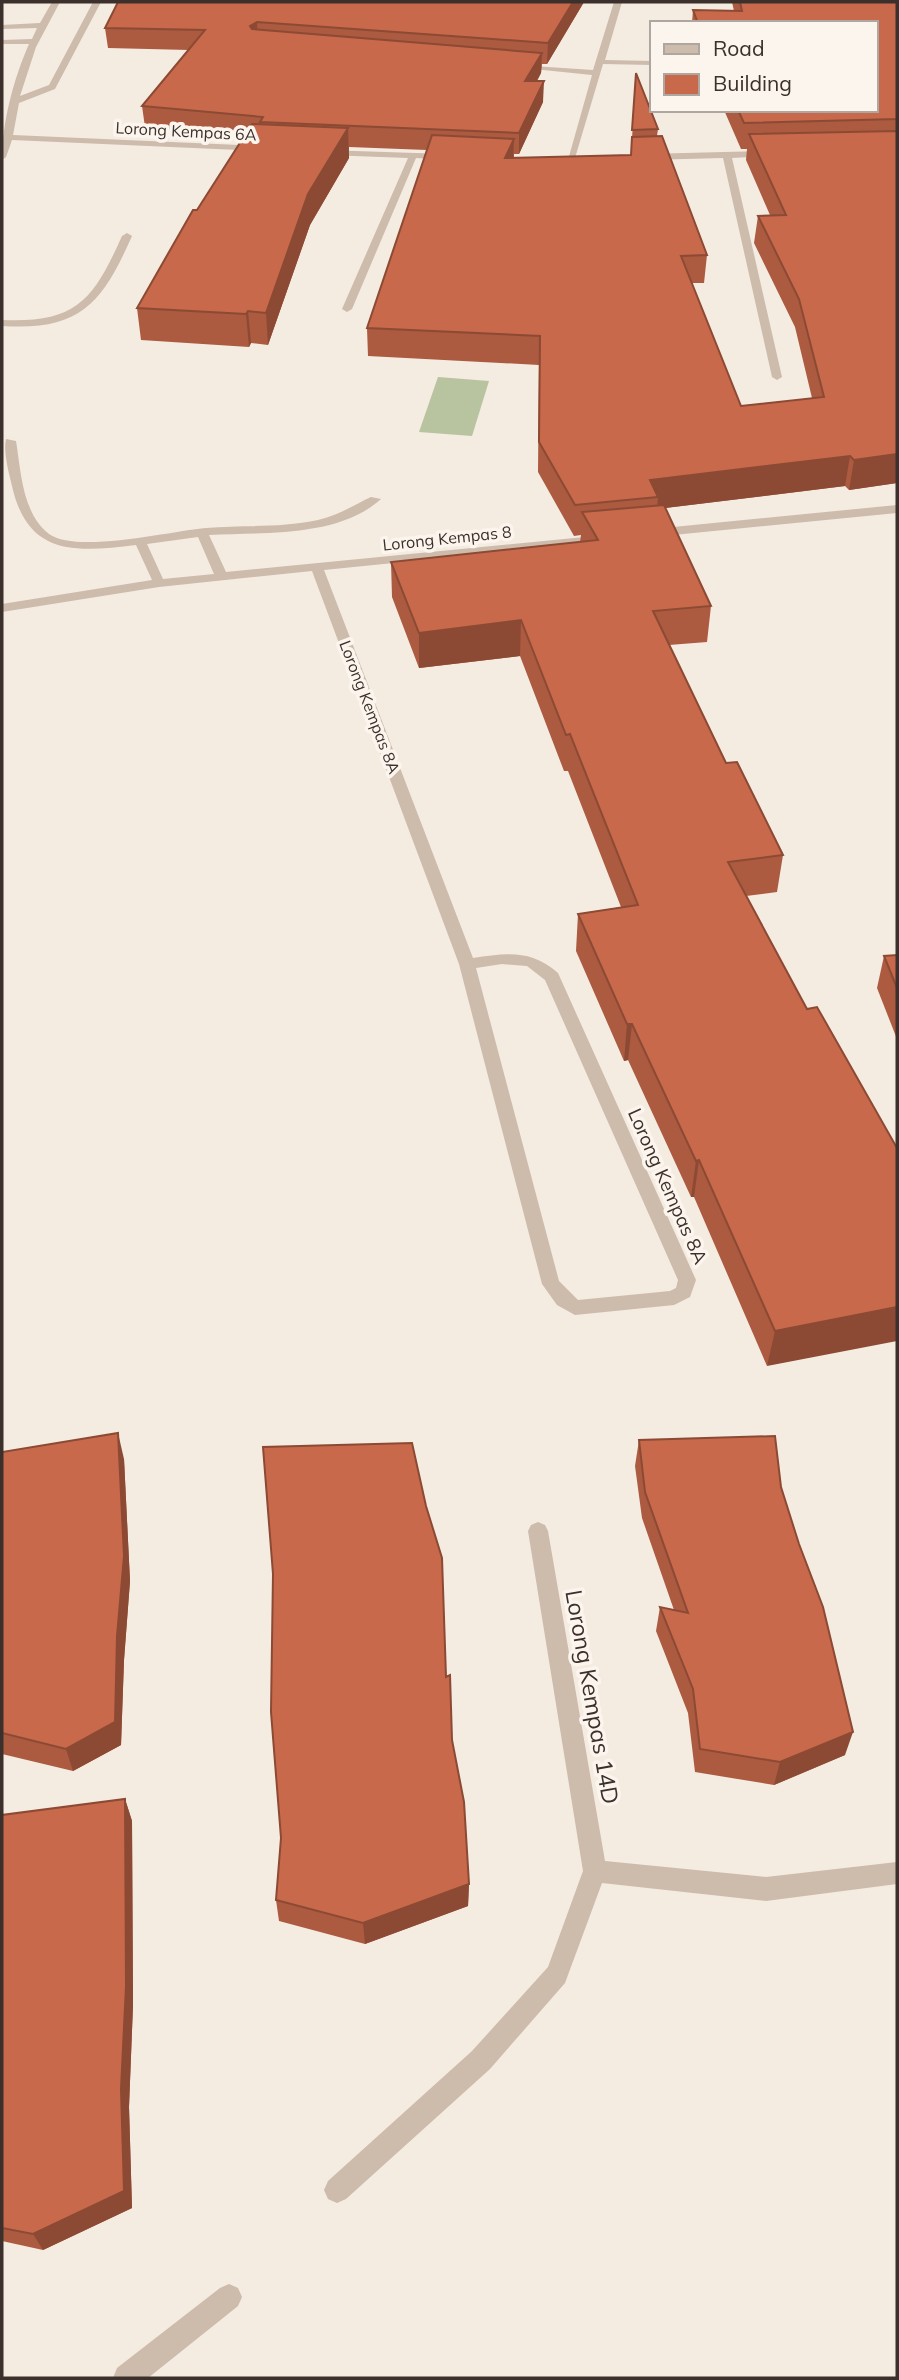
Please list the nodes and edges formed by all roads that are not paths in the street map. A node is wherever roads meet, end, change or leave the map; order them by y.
1 (56, 2) edge
2 (97, 2) edge
3 (618, 2) edge
4 (41, 25) junction
5 (2, 27) edge
6 (35, 41) junction
7 (2, 42) edge
8 (601, 62) junction
9 (650, 63) edge
10 (503, 66) edge
11 (598, 73) junction
12 (16, 101) junction
13 (9, 137) junction
14 (274, 149) edge
15 (316, 152) edge
16 (779, 154) edge
17 (727, 155) junction
18 (413, 156) junction
19 (451, 157) edge
20 (636, 157) edge
21 (2, 158) edge
22 (584, 158) edge
23 (127, 236) dead end
24 (347, 309) dead end
25 (2, 323) edge
26 (777, 377) dead end
27 (10, 441) dead end
28 (375, 499) dead end
29 (897, 509) edge
30 (202, 533) junction
31 (635, 535) edge
32 (621, 536) edge
33 (141, 542) junction
34 (317, 567) junction
35 (221, 576) junction
36 (159, 583) junction
37 (2, 608) edge
38 (467, 964) junction
39 (538, 1531) dead end
40 (595, 1871) junction
41 (897, 1873) edge
42 (337, 2190) dead end
43 (229, 2297) dead end
44 (127, 2378) edge

1 - 4 street
2 - 12 street
3 - 8 street
4 - 5 street
4 - 6 street
6 - 7 street
6 - 12 street
8 - 9 street
8 - 11 street
10 - 11 street
11 - 22 street
12 - 13 street
13 - 14 street, Lorong Kempas 6A
13 - 21 street
15 - 18 street
16 - 17 street
17 - 20 street
17 - 26 street
18 - 19 street
18 - 24 street
23 - 25 street
27 - 33 street
28 - 30 street
29 - 31 street
30 - 33 street
30 - 35 street
32 - 34 street, Lorong Kempas 8
33 - 36 street
34 - 35 street, Lorong Kempas 8
34 - 38 street, Lorong Kempas 8A
35 - 36 street, Lorong Kempas 8
36 - 37 street, Lorong Kempas 8
38 - 38 street, Lorong Kempas 8A
39 - 40 street, Lorong Kempas 14D
40 - 41 street
40 - 42 street
43 - 44 street

